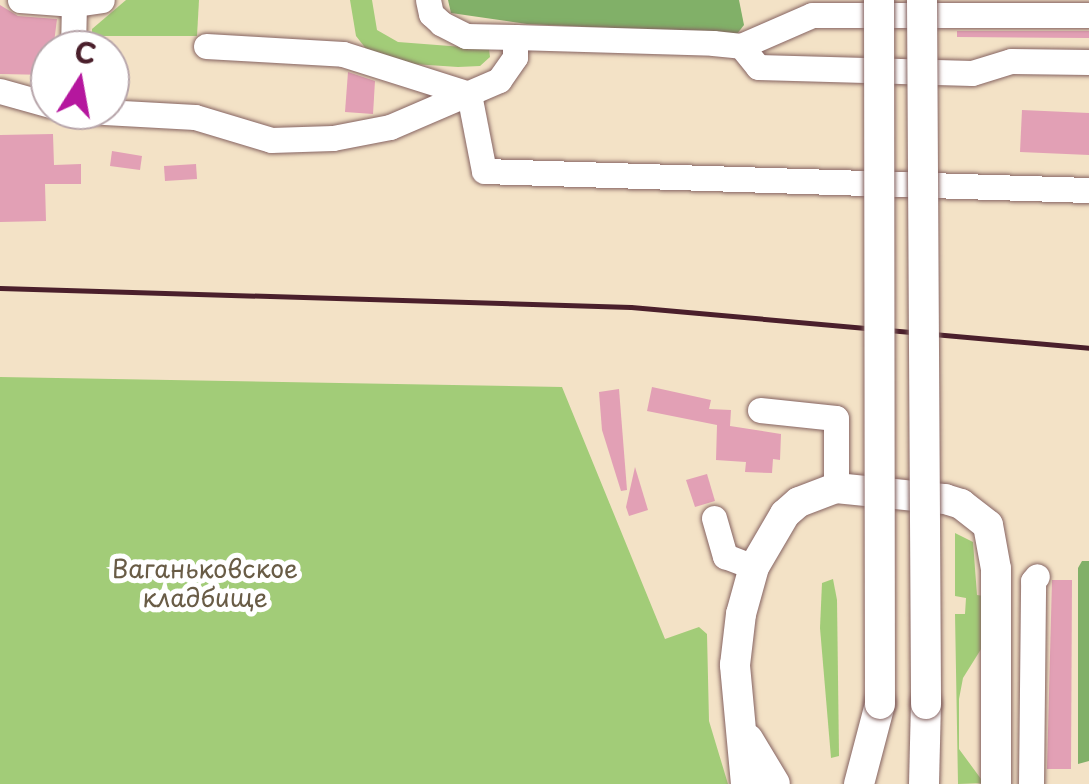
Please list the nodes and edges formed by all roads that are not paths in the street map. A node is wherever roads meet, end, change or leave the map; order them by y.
1 (20, 0) edge
2 (102, 0) edge
3 (428, 0) edge
4 (879, 0) edge
5 (74, 4) junction
6 (930, 5) edge
7 (1089, 15) edge
8 (73, 30) edge
9 (515, 37) junction
10 (206, 46) dead end
11 (742, 46) junction
12 (1089, 62) edge
13 (0, 91) edge
14 (469, 94) junction
15 (30, 99) edge
16 (130, 113) edge
17 (1089, 190) edge
18 (760, 410) dead end
19 (836, 488) junction
20 (714, 518) dead end
21 (754, 567) junction
22 (1037, 576) dead end
23 (997, 612) junction
24 (1033, 614) junction
25 (996, 701) junction
26 (1031, 701) junction
27 (737, 708) junction
28 (862, 781) edge
29 (925, 783) edge
30 (746, 784) edge
31 (774, 784) edge
32 (996, 784) edge
33 (1031, 784) edge

1 - 5 street
2 - 5 street
3 - 9 street
4 - 28 main road, bridge
5 - 8 street
6 - 7 street
6 - 11 street
6 - 29 main road, bridge
9 - 11 street
9 - 14 street
10 - 14 street
11 - 12 street
13 - 15 street
14 - 16 street
14 - 17 street
18 - 19 street
19 - 21 main road
19 - 23 main road
20 - 21 street
21 - 27 main road
22 - 24 street
23 - 24 street
23 - 25 main road
24 - 26 street
25 - 26 street
25 - 32 main road
26 - 33 street
27 - 30 main road
27 - 31 main road

